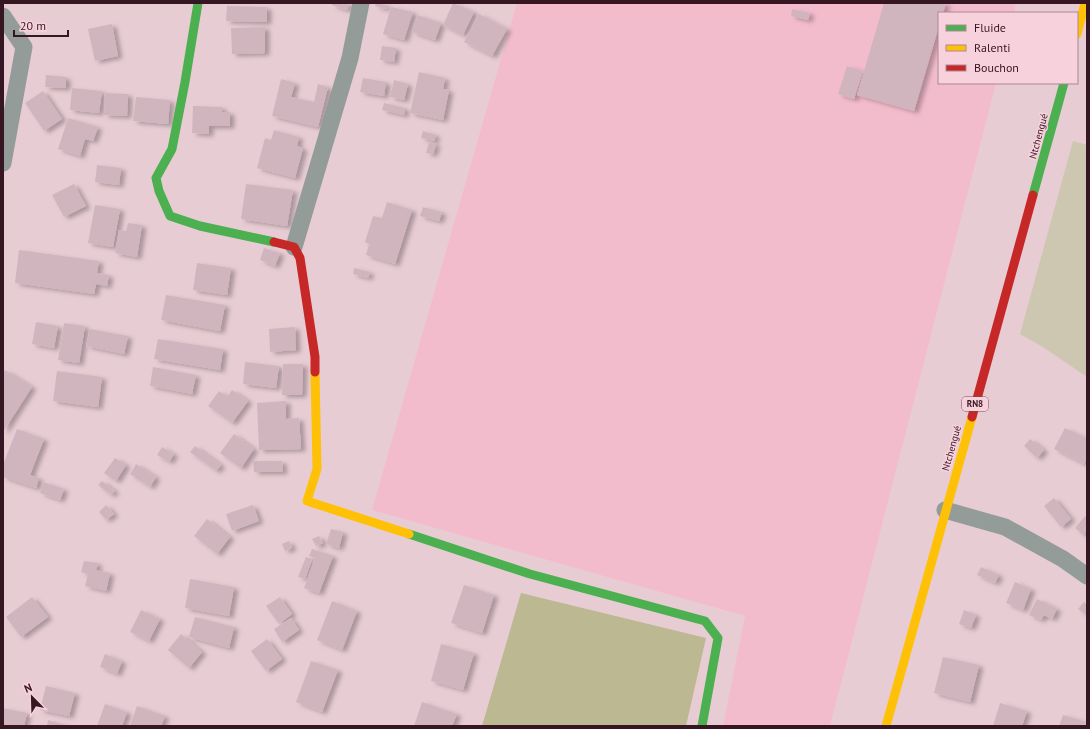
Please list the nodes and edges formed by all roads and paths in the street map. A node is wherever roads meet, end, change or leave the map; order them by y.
1 (198, 3) edge
2 (361, 3) edge
3 (1085, 3) edge
4 (3, 16) edge
5 (1078, 30) edge
6 (1064, 84) edge
7 (3, 163) edge
8 (294, 247) junction
9 (945, 510) junction
10 (1087, 576) edge
11 (702, 726) edge
12 (886, 726) edge

1 - 8 street
2 - 8 street
3 - 5 street
4 - 7 street
6 - 9 street, Ntchengué / RN8
8 - 11 street
9 - 10 street
9 - 12 street, Ntchengué / RN8

